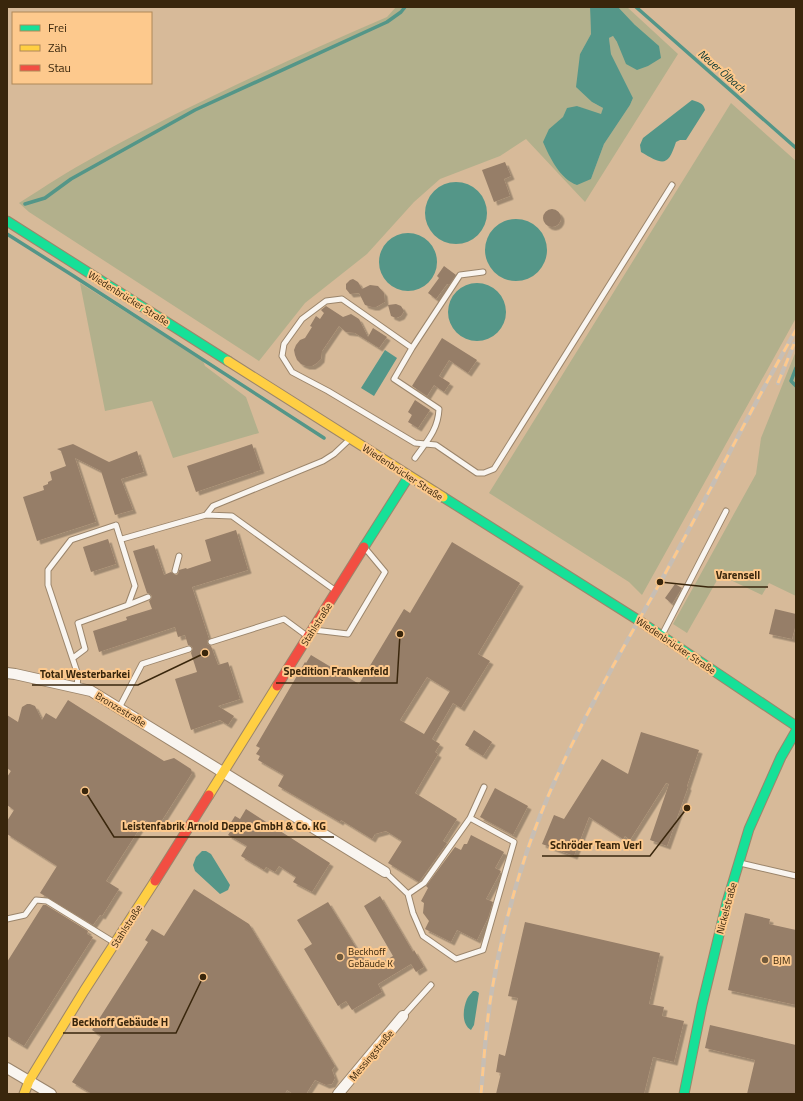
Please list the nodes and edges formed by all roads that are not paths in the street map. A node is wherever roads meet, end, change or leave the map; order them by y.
1 (672, 185) dead end
2 (7, 221) edge
3 (483, 272) dead end
4 (412, 348) junction
5 (350, 438) junction
6 (424, 445) junction
7 (415, 458) dead end
8 (409, 476) junction
9 (726, 511) dead end
10 (206, 515) junction
11 (122, 539) junction
12 (364, 547) junction
13 (179, 556) dead end
14 (175, 571) dead end
15 (336, 591) junction
16 (148, 596) dead end
17 (128, 605) junction
18 (310, 633) junction
19 (662, 636) junction
20 (211, 642) dead end
21 (189, 649) dead end
22 (73, 658) junction
23 (7, 673) edge
24 (76, 688) junction
25 (119, 708) junction
26 (796, 726) edge
27 (796, 731) edge
28 (223, 772) junction
29 (484, 787) dead end
30 (470, 818) junction
31 (739, 863) junction
32 (385, 872) joint
33 (796, 876) edge
34 (408, 894) junction
35 (7, 919) edge
36 (116, 943) junction
37 (431, 985) dead end
38 (404, 1016) joint
39 (7, 1068) edge
40 (29, 1080) junction
41 (24, 1094) edge
42 (51, 1094) edge
43 (338, 1094) edge
44 (684, 1094) edge

1 - 6 lane
2 - 5 street, Wiedenbrücker Straße
3 - 4 lane
4 - 6 lane
4 - 6 lane
5 - 8 street, Wiedenbrücker Straße
5 - 10 lane
6 - 7 lane
8 - 12 street, Stahlstraße
8 - 19 street, Wiedenbrücker Straße
9 - 19 lane
10 - 11 lane
10 - 15 lane
11 - 17 lane
11 - 22 lane
12 - 15 street, Stahlstraße
12 - 18 lane
13 - 14 lane
15 - 18 street, Stahlstraße
16 - 17 lane
17 - 22 lane
18 - 20 lane
18 - 28 street, Stahlstraße
19 - 26 street, Wiedenbrücker Straße
21 - 25 lane
22 - 24 lane
23 - 24 street, Bronzestraße
24 - 25 street, Bronzestraße
25 - 28 street, Bronzestraße
27 - 31 street, Nickelstraße
28 - 32 street
28 - 36 street, Stahlstraße
29 - 30 lane
30 - 34 lane
30 - 34 lane
31 - 33 lane
31 - 44 street, Nickelstraße
32 - 34 lane
35 - 36 lane
36 - 40 street, Stahlstraße
37 - 38 lane
38 - 43 street, Messingstraße
39 - 40 street
40 - 41 street, Stahlstraße
40 - 42 street

